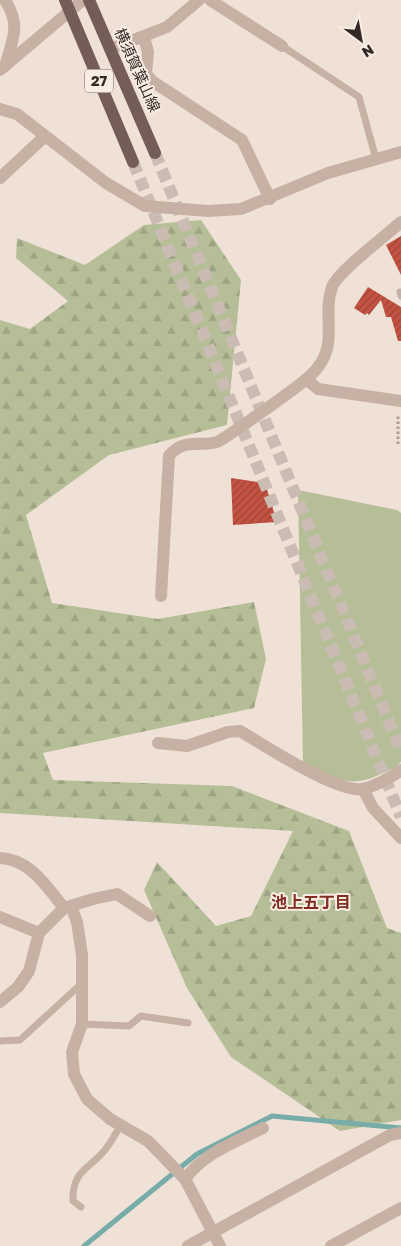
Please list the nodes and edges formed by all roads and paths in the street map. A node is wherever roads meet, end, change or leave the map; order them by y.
1 (5, 0) edge
2 (83, 0) edge
3 (89, 0) edge
4 (199, 0) edge
5 (210, 0) edge
6 (67, 6) edge
7 (144, 37) junction
8 (282, 46) joint
9 (110, 49) junction
10 (2, 68) edge
11 (0, 109) edge
12 (44, 137) junction
13 (401, 152) edge
14 (155, 153) tunnel mouth
15 (376, 159) junction
16 (133, 162) tunnel mouth
17 (0, 178) edge
18 (270, 199) junction
19 (401, 222) edge
20 (306, 379) junction
21 (400, 401) edge
22 (398, 444) dead end
23 (161, 596) dead end
24 (158, 744) dead end
25 (401, 770) edge
26 (363, 789) junction
27 (401, 838) edge
28 (0, 858) edge
29 (68, 907) junction
30 (150, 916) dead end
31 (0, 917) edge
32 (39, 933) junction
33 (80, 984) junction
34 (0, 1002) edge
35 (188, 1023) dead end
36 (82, 1024) junction
37 (0, 1041) edge
38 (121, 1124) junction
39 (263, 1128) dead end
40 (401, 1133) edge
41 (185, 1179) junction
42 (81, 1207) dead end
43 (401, 1208) edge
44 (213, 1233) junction
45 (188, 1246) edge
46 (220, 1246) edge
47 (331, 1246) edge

1 - 10 street
2 - 6 street
3 - 9 main road, 横須賀葉山線 / 27
4 - 7 street
5 - 8 street
6 - 10 street
6 - 16 main road, 27
7 - 9 street
7 - 18 street
8 - 15 lane
9 - 14 main road, 横須賀葉山線 / 27
11 - 12 street
12 - 17 street
12 - 18 street
13 - 15 street
15 - 18 street
19 - 20 street
20 - 21 street
20 - 23 street
21 - 22 path
24 - 26 street
25 - 26 street
26 - 27 street
28 - 29 street
29 - 30 street
29 - 32 street
29 - 33 street
31 - 32 street
32 - 34 street
33 - 36 street
33 - 37 lane
35 - 36 lane
36 - 38 street
38 - 41 street
38 - 42 lane
39 - 41 street
40 - 44 street
41 - 44 street
43 - 47 street
44 - 45 street
44 - 46 street

